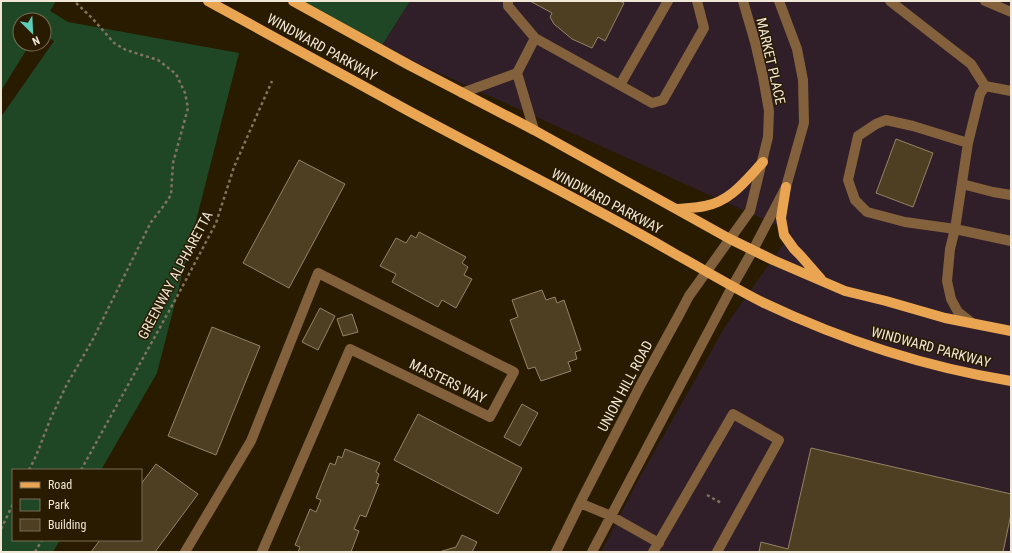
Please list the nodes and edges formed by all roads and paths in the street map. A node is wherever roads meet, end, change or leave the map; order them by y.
1 (74, 1) edge
2 (208, 1) edge
3 (293, 1) edge
4 (508, 1) edge
5 (668, 1) edge
6 (697, 1) edge
7 (743, 1) edge
8 (779, 1) edge
9 (890, 1) edge
10 (985, 1) edge
11 (1011, 12) edge
12 (535, 38) junction
13 (517, 74) junction
14 (272, 82) dead end
15 (620, 85) junction
16 (985, 86) junction
17 (1011, 91) edge
18 (462, 93) junction
19 (534, 130) junction
20 (968, 143) junction
21 (763, 162) junction
22 (962, 184) junction
23 (786, 187) junction
24 (1011, 195) edge
25 (677, 209) junction
26 (955, 229) junction
27 (730, 239) junction
28 (1011, 241) edge
29 (753, 250) junction
30 (707, 272) junction
31 (823, 282) junction
32 (732, 287) junction
33 (972, 324) junction
34 (1011, 331) edge
35 (1011, 381) edge
36 (29, 469) edge
37 (82, 469) edge
38 (707, 495) dead end
39 (580, 503) junction
40 (721, 503) dead end
41 (12, 506) edge
42 (611, 516) junction
43 (1, 529) edge
44 (41, 541) edge
45 (658, 543) junction
46 (35, 552) edge
47 (185, 552) edge
48 (262, 552) edge
49 (556, 552) edge
50 (592, 552) edge
51 (653, 552) edge
52 (717, 552) edge

1 - 36 path
2 - 30 main road, WINDWARD PARKWAY
3 - 18 main road, WINDWARD PARKWAY
4 - 12 street
5 - 15 street
6 - 15 street
7 - 21 street, MARKET PLACE
8 - 23 street, MARKET PLACE
9 - 16 street
10 - 11 street
12 - 13 street
12 - 15 street
13 - 18 street
13 - 19 street
14 - 37 path, GREENWAY ALPHARETTA
16 - 17 street
16 - 20 street
18 - 19 main road, WINDWARD PARKWAY
19 - 25 main road, WINDWARD PARKWAY
20 - 22 street
20 - 26 street
21 - 25 main road
21 - 27 street, MARKET PLACE
22 - 24 street
22 - 26 street
23 - 29 street, MARKET PLACE
23 - 31 main road
25 - 27 main road, WINDWARD PARKWAY
26 - 28 street
26 - 33 street
27 - 29 main road, WINDWARD PARKWAY
27 - 30 street, UNION HILL ROAD
29 - 31 main road, WINDWARD PARKWAY
29 - 32 street
30 - 32 main road, WINDWARD PARKWAY
30 - 39 street, UNION HILL ROAD
31 - 33 main road, WINDWARD PARKWAY
32 - 35 main road, WINDWARD PARKWAY
32 - 42 street
33 - 34 main road, WINDWARD PARKWAY
38 - 40 path
39 - 42 street
39 - 49 street, UNION HILL ROAD
41 - 43 path
42 - 45 street
42 - 50 street
44 - 46 path
45 - 51 street
45 - 52 street
47 - 48 street, MASTERS WAY

